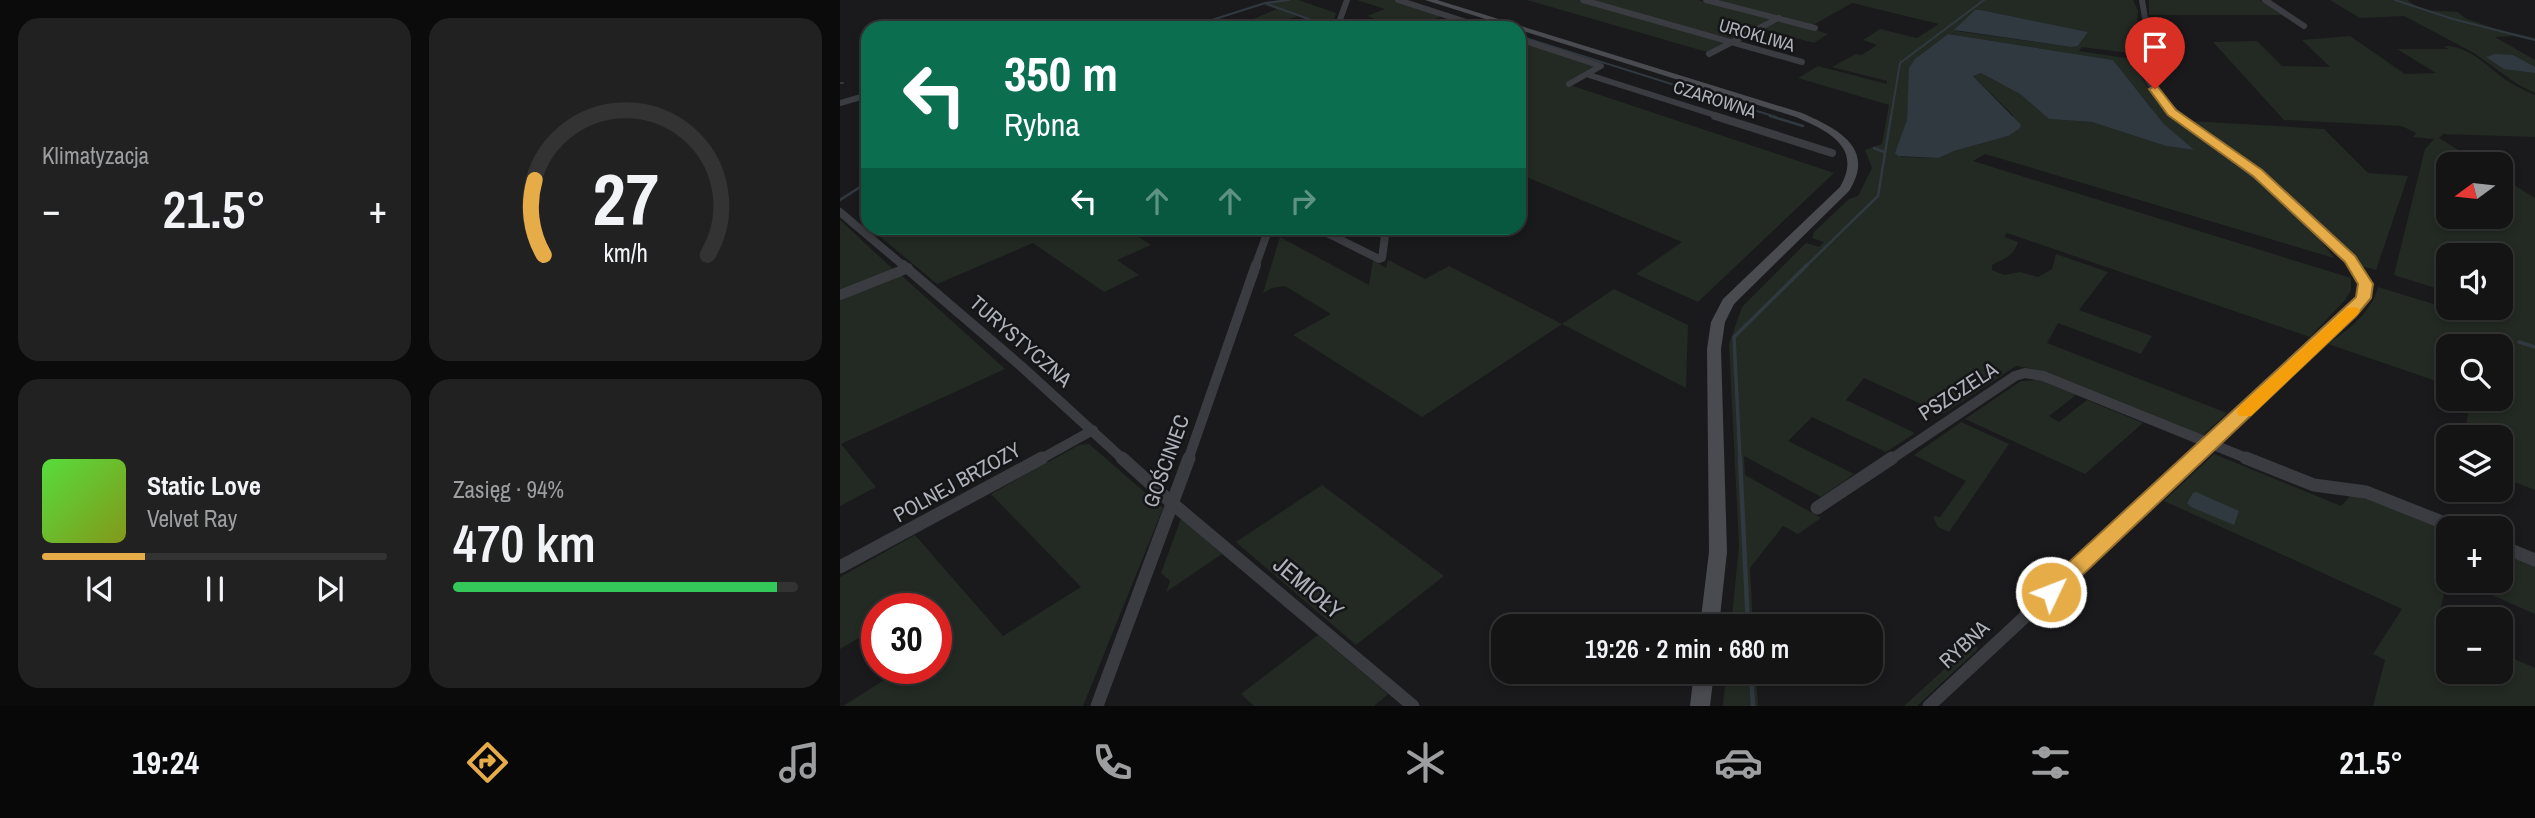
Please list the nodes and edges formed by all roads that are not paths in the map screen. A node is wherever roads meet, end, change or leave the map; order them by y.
1 (1346, 0) edge
2 (1398, 0) edge
3 (1429, 0) edge
4 (1583, 0) edge
5 (1706, 0) edge
6 (2142, 0) edge
7 (2265, 0) edge
8 (1779, 18) junction
9 (1339, 21) edge
10 (1463, 21) edge
11 (1496, 21) edge
12 (2304, 26) dead end
13 (1815, 28) dead end
14 (1526, 30) edge
15 (1526, 41) edge
16 (1731, 42) junction
17 (1709, 54) dead end
18 (1802, 62) dead end
19 (1589, 75) junction
20 (1569, 84) dead end
21 (861, 97) edge
22 (840, 103) edge
23 (1832, 153) dead end
24 (840, 212) edge
25 (861, 229) edge
26 (868, 235) edge
27 (1267, 235) edge
28 (1331, 235) edge
29 (1385, 236) dead end
30 (908, 268) junction
31 (840, 295) edge
32 (1093, 430) junction
33 (2210, 444) junction
34 (1173, 503) junction
35 (1817, 508) dead end
36 (2436, 520) edge
37 (2513, 551) edge
38 (2535, 560) edge
39 (840, 567) edge
40 (1711, 614) edge
41 (1703, 684) edge
42 (1097, 706) edge
43 (1413, 706) edge
44 (1700, 706) edge
45 (1929, 706) edge

1 - 9 street
2 - 10 street
3 - 11 street
4 - 16 street, UROKLIWA
5 - 8 street
6 - 33 street, RYBNA
7 - 12 street
8 - 13 street
8 - 16 street
14 - 40 street
15 - 19 street
16 - 17 street
16 - 18 street, UROKLIWA
19 - 20 street
19 - 23 street, CZAROWNA
21 - 22 street
24 - 25 street, TURYSTYCZNA
26 - 30 street, TURYSTYCZNA
27 - 34 street, GOŚCINIEC
28 - 29 street
30 - 31 street
30 - 32 street, TURYSTYCZNA
32 - 34 street, TURYSTYCZNA
32 - 39 street, POLNEJ BRZOZY
33 - 35 street, PSZCZELA
33 - 36 street
33 - 45 street, RYBNA
34 - 42 street, GOŚCINIEC
34 - 43 street, JEMIOŁY
37 - 38 street
41 - 44 street

